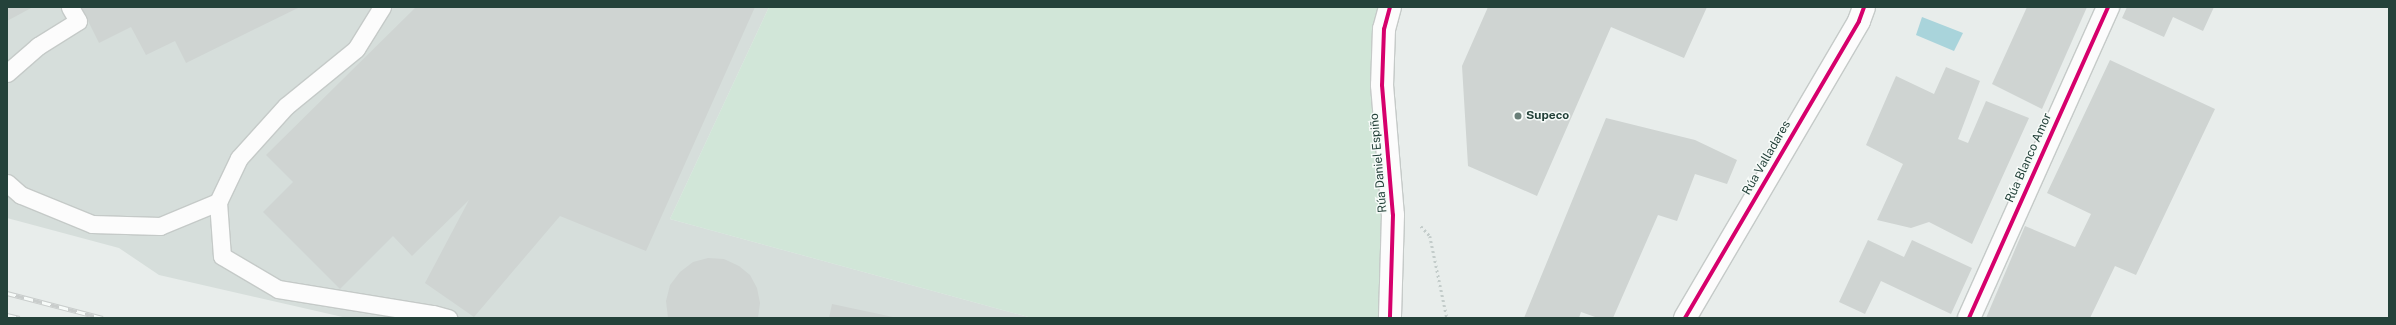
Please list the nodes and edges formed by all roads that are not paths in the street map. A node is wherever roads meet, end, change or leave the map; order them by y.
1 (70, 7) edge
2 (382, 7) edge
3 (1390, 7) edge
4 (1864, 7) edge
5 (2108, 7) edge
6 (7, 73) edge
7 (7, 183) edge
8 (218, 202) junction
9 (448, 318) edge
10 (1390, 318) edge
11 (1685, 318) edge
12 (1969, 318) edge

1 - 6 lane
2 - 8 lane
3 - 10 street, Rúa Daniel Espiño
4 - 11 street, Rúa Valladares
5 - 12 street, Rúa Blanco Amor
7 - 8 lane
8 - 9 lane

